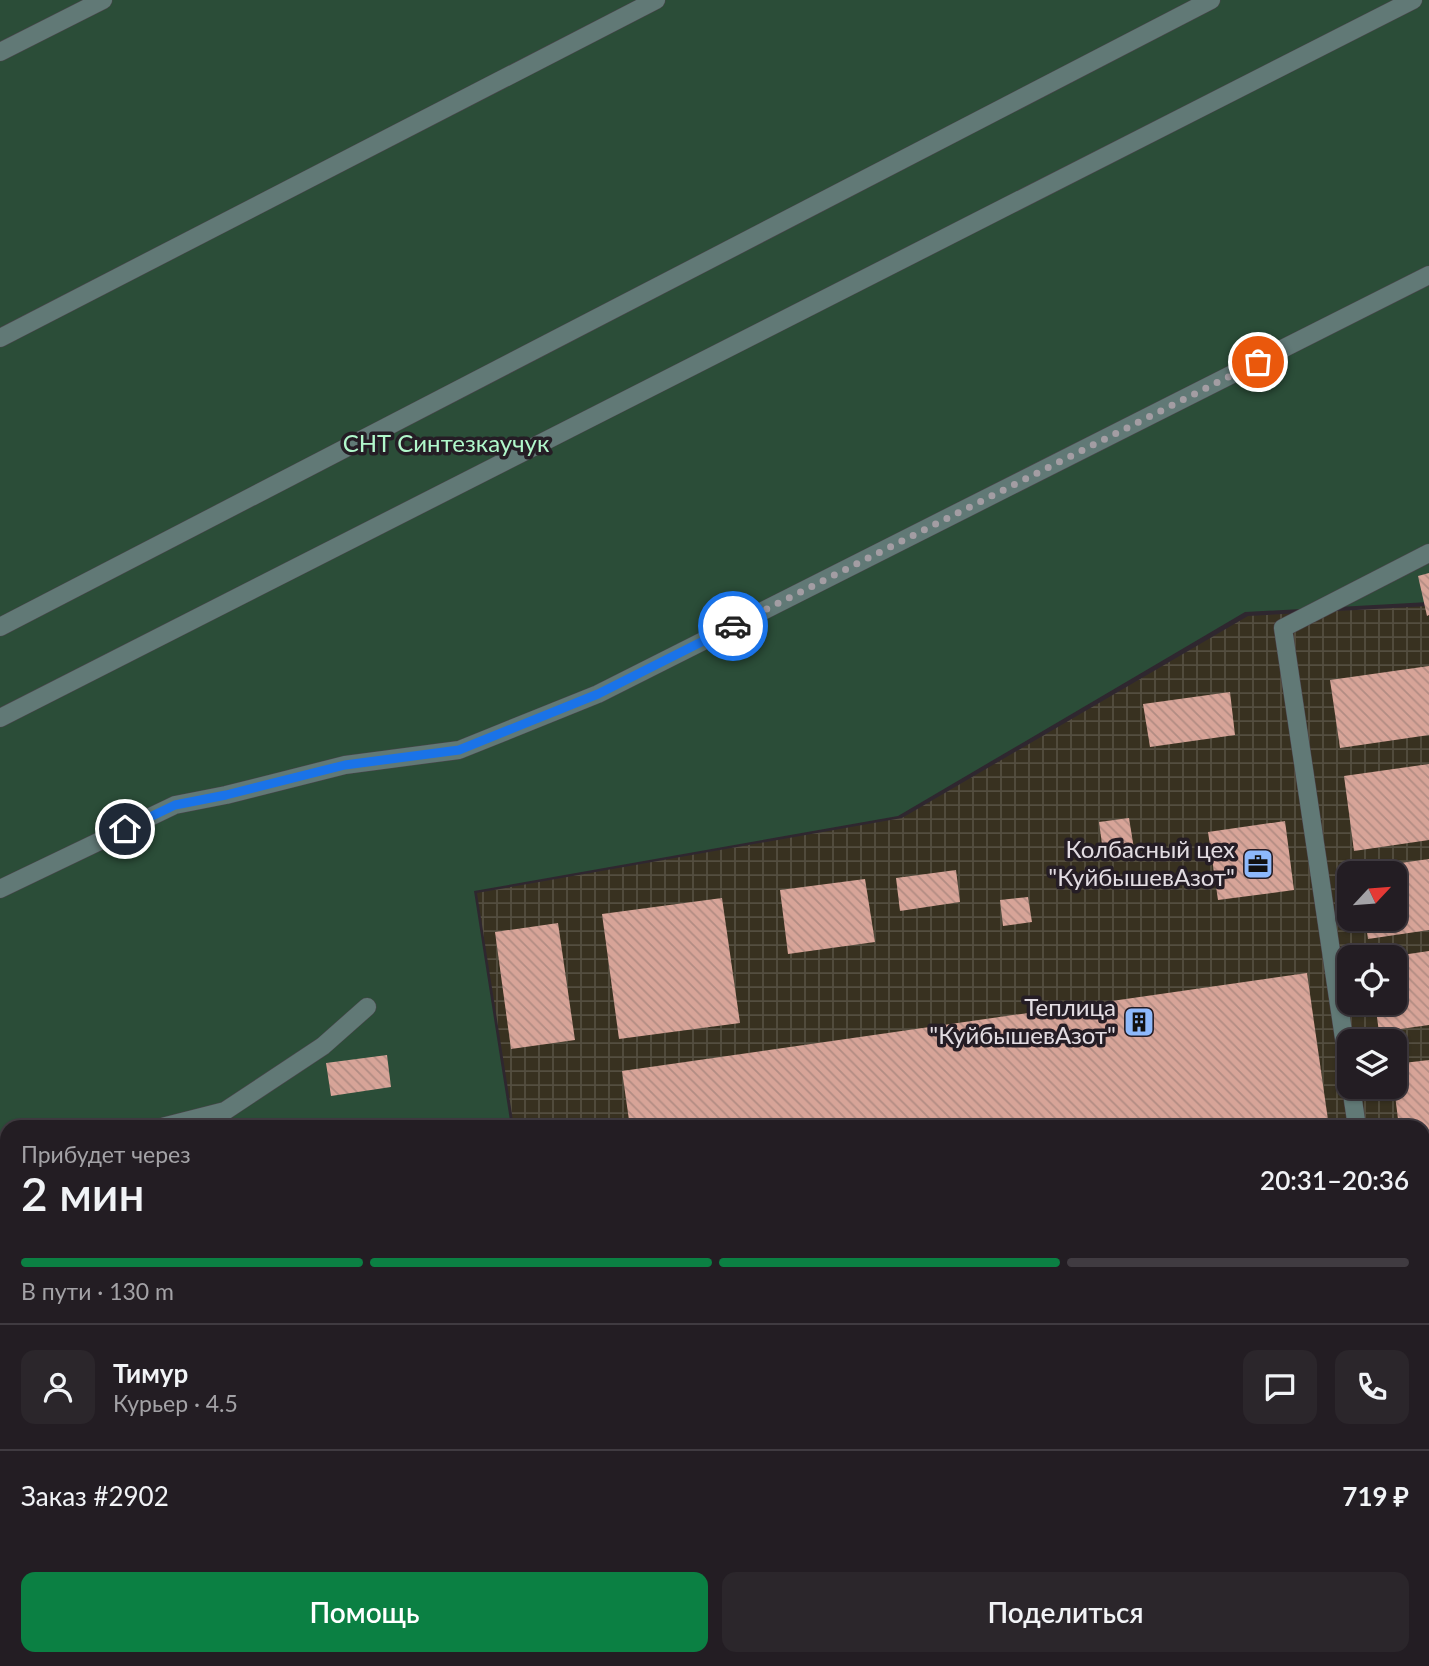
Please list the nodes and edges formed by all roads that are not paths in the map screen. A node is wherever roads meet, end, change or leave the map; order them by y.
1 (103, 0) edge
2 (656, 0) edge
3 (1211, 0) edge
4 (1413, 0) edge
5 (0, 52) edge
6 (1429, 275) edge
7 (0, 338) edge
8 (1429, 553) edge
9 (0, 627) edge
10 (0, 718) edge
11 (0, 889) edge
12 (367, 1007) dead end
13 (1342, 1029) edge
14 (1353, 1099) edge
15 (190, 1120) edge
16 (1356, 1120) edge

1 - 5 street
2 - 7 street
3 - 9 street
4 - 10 street
6 - 11 street
8 - 13 street
12 - 15 street
14 - 16 street

